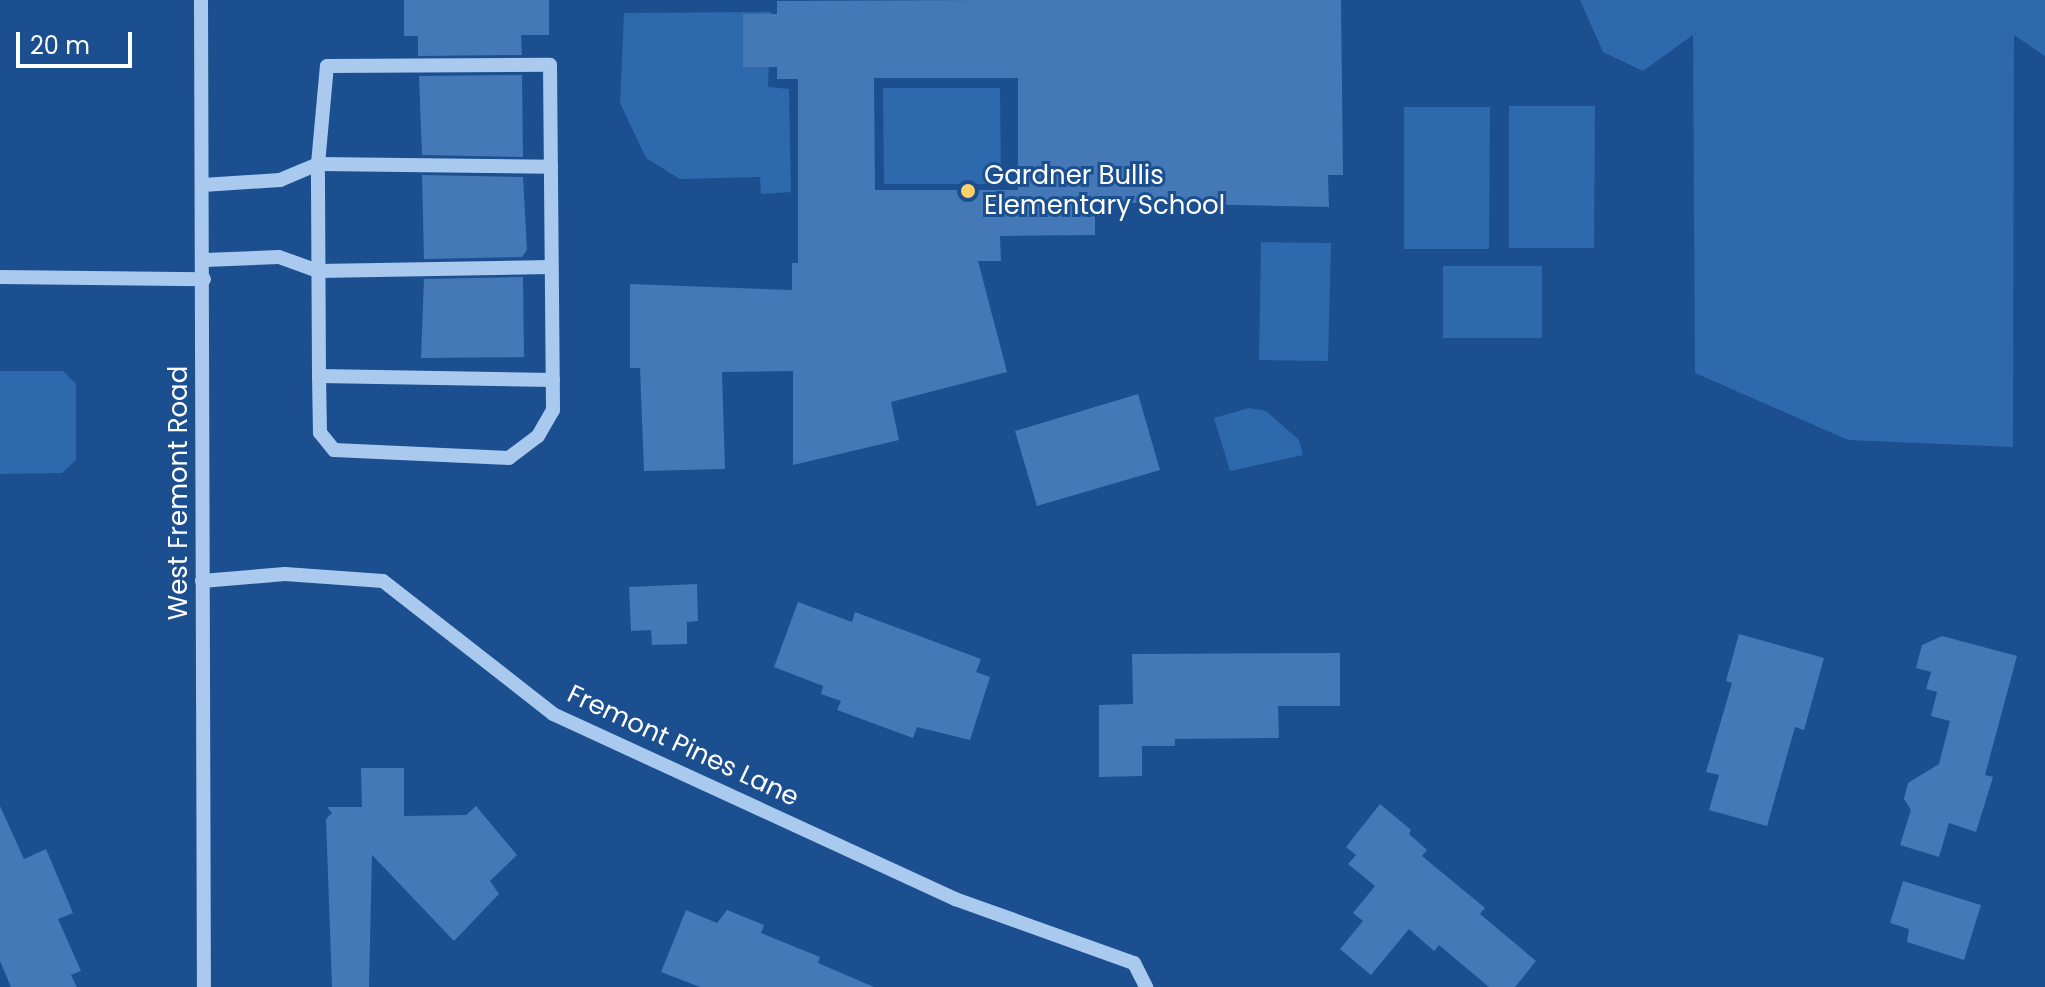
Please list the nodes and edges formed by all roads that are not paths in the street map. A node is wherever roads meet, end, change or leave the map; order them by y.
1 (201, 0) edge
2 (318, 164) junction
3 (551, 167) junction
4 (203, 185) junction
5 (205, 260) junction
6 (551, 267) junction
7 (318, 271) junction
8 (0, 277) edge
9 (204, 279) junction
10 (319, 376) junction
11 (553, 380) junction
12 (202, 581) junction
13 (204, 987) edge
14 (1146, 987) edge

1 - 4 street, West Fremont Road
2 - 3 street
2 - 3 street
2 - 4 street
2 - 7 street
3 - 6 street
4 - 5 street, West Fremont Road
5 - 7 street
5 - 9 street, West Fremont Road
6 - 7 street
6 - 11 street
7 - 10 street
8 - 9 street
9 - 12 street, West Fremont Road
10 - 11 street
10 - 11 street
12 - 13 street, West Fremont Road
12 - 14 street, Fremont Pines Lane

